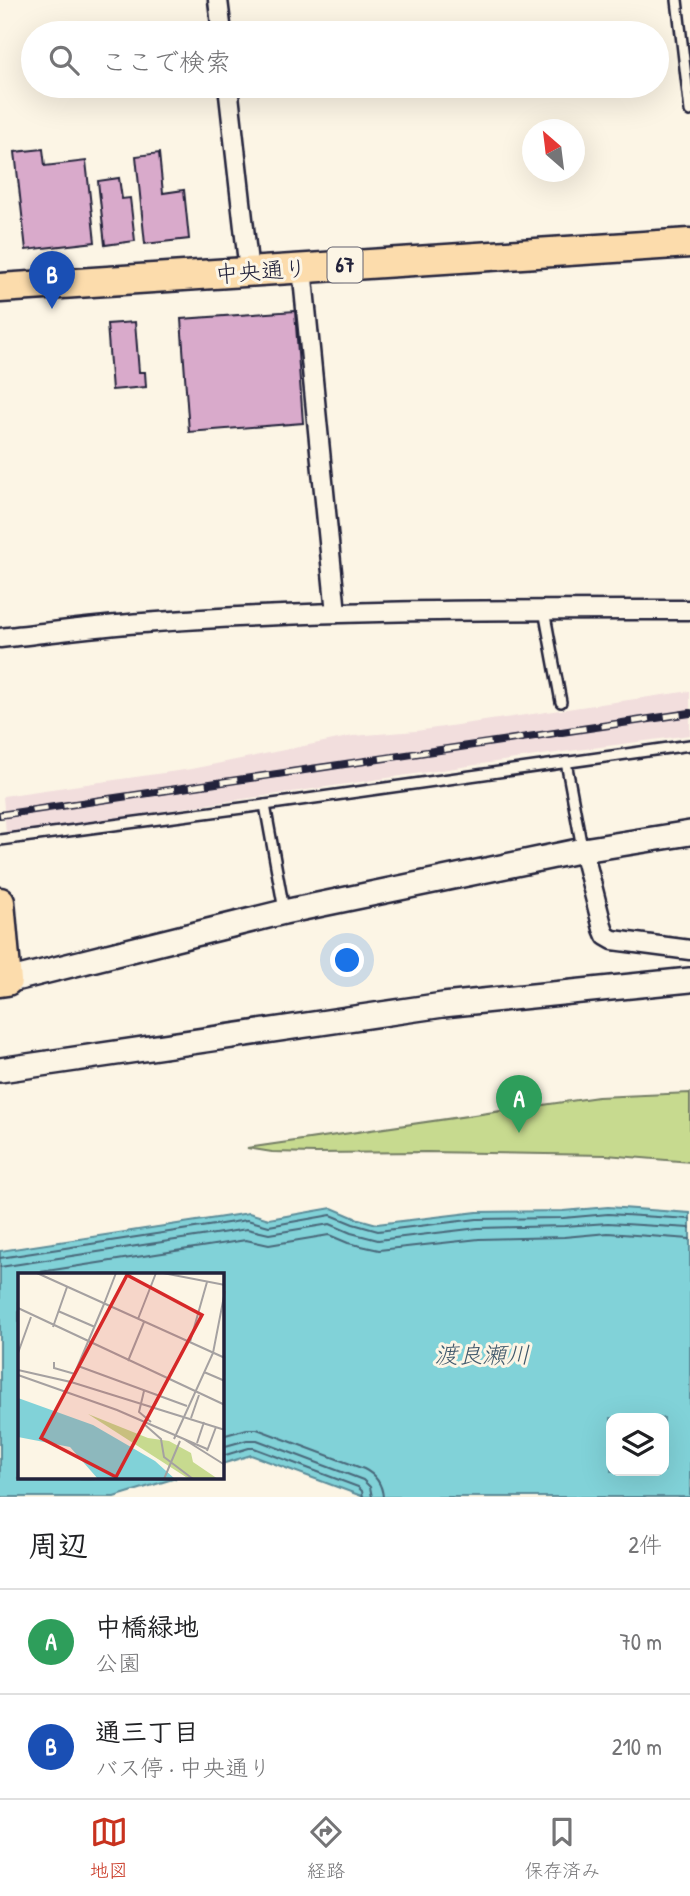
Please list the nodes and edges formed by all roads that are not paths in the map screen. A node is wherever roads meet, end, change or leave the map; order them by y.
1 (218, 0) edge
2 (677, 0) edge
3 (221, 21) edge
4 (229, 98) edge
5 (690, 111) edge
6 (690, 243) edge
7 (302, 268) junction
8 (249, 272) junction
9 (0, 288) edge
10 (544, 610) junction
11 (690, 610) edge
12 (336, 613) junction
13 (0, 638) edge
14 (561, 702) dead end
15 (690, 745) edge
16 (566, 762) junction
17 (265, 805) junction
18 (690, 833) edge
19 (0, 840) edge
20 (583, 850) junction
21 (0, 902) edge
22 (0, 909) edge
23 (284, 912) junction
24 (690, 950) edge
25 (690, 980) edge
26 (3, 981) edge
27 (0, 1070) edge

1 - 3 street
2 - 5 lane
4 - 8 street
6 - 7 main road, 中央通り / 67
7 - 8 main road, 中央通り / 67
7 - 12 street
8 - 9 main road, 中央通り / 67
10 - 11 street
10 - 12 street
10 - 14 lane
12 - 13 street
15 - 16 lane
16 - 17 lane
16 - 20 lane
17 - 19 lane
17 - 23 lane
18 - 20 street
20 - 23 street
20 - 24 street
21 - 22 main road
22 - 26 main road
23 - 26 street
25 - 27 street

